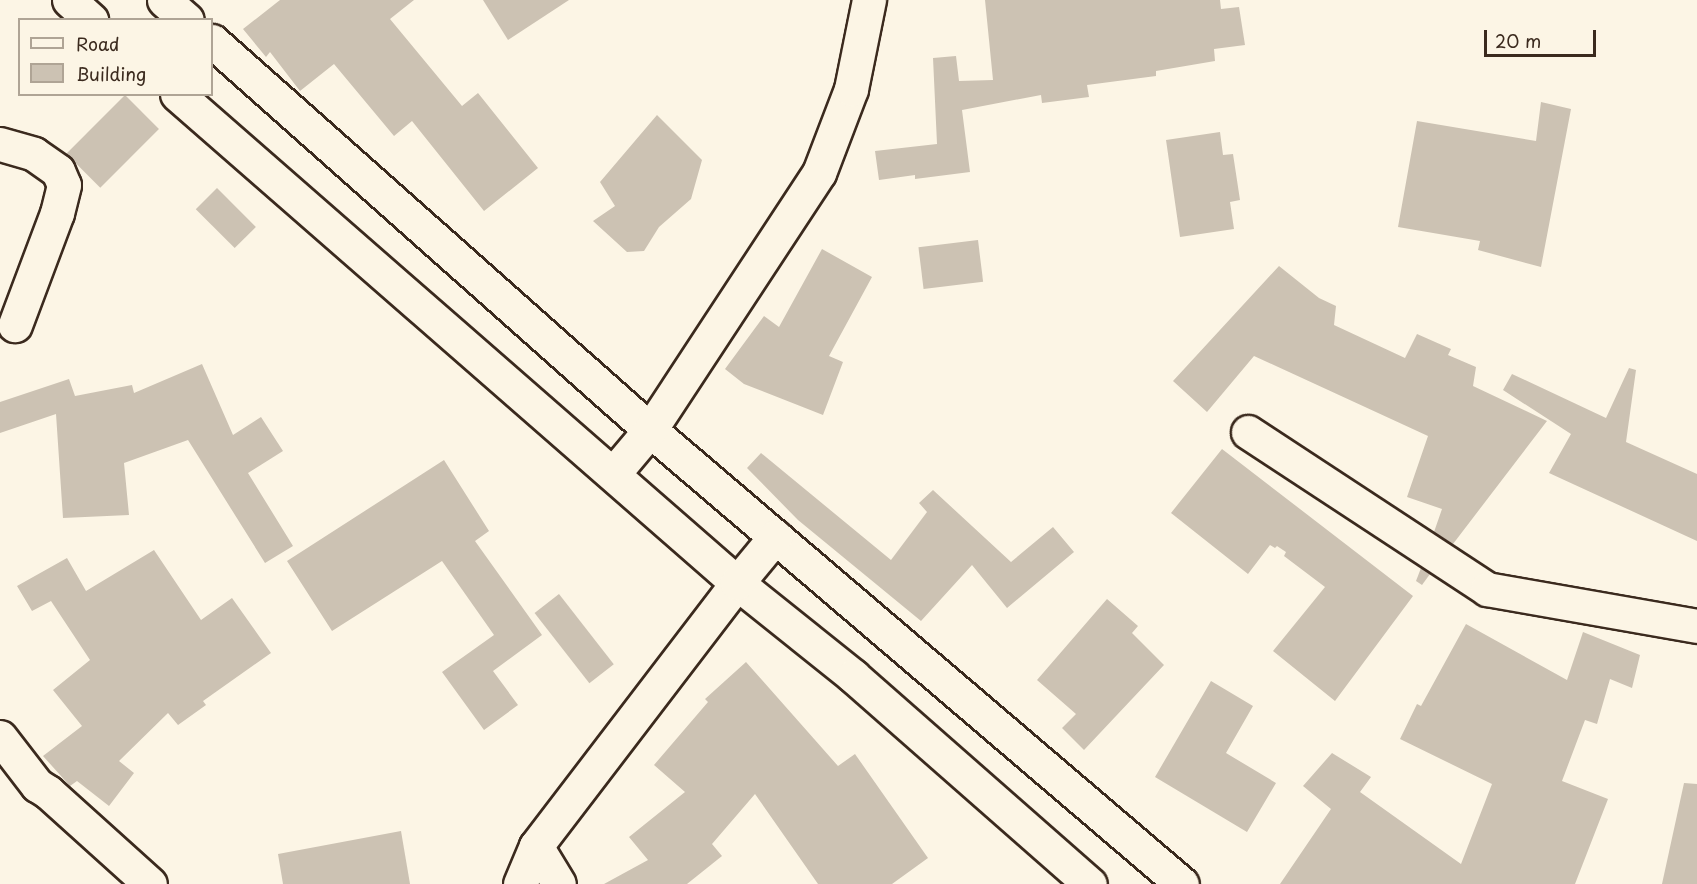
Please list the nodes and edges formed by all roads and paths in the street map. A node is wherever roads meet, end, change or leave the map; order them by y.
1 (69, 0) edge
2 (164, 0) edge
3 (207, 0) edge
4 (869, 0) edge
5 (90, 18) edge
6 (186, 18) edge
7 (195, 18) edge
8 (213, 42) edge
9 (179, 96) edge
10 (0, 144) edge
11 (15, 325) dead end
12 (650, 430) junction
13 (1248, 432) dead end
14 (613, 474) junction
15 (775, 537) junction
16 (737, 583) junction
17 (1697, 626) edge
18 (0, 737) edge
19 (536, 846) junction
20 (150, 884) edge
21 (520, 884) edge
22 (559, 884) edge
23 (1090, 884) edge
24 (1182, 884) edge

1 - 5 street
2 - 6 street
3 - 7 street
4 - 12 street
8 - 12 street
9 - 14 street
10 - 11 street
12 - 14 street
12 - 15 street
13 - 17 street
14 - 16 street
15 - 16 street
15 - 24 street
16 - 19 street
16 - 23 street
18 - 20 street
19 - 21 street
19 - 22 street

